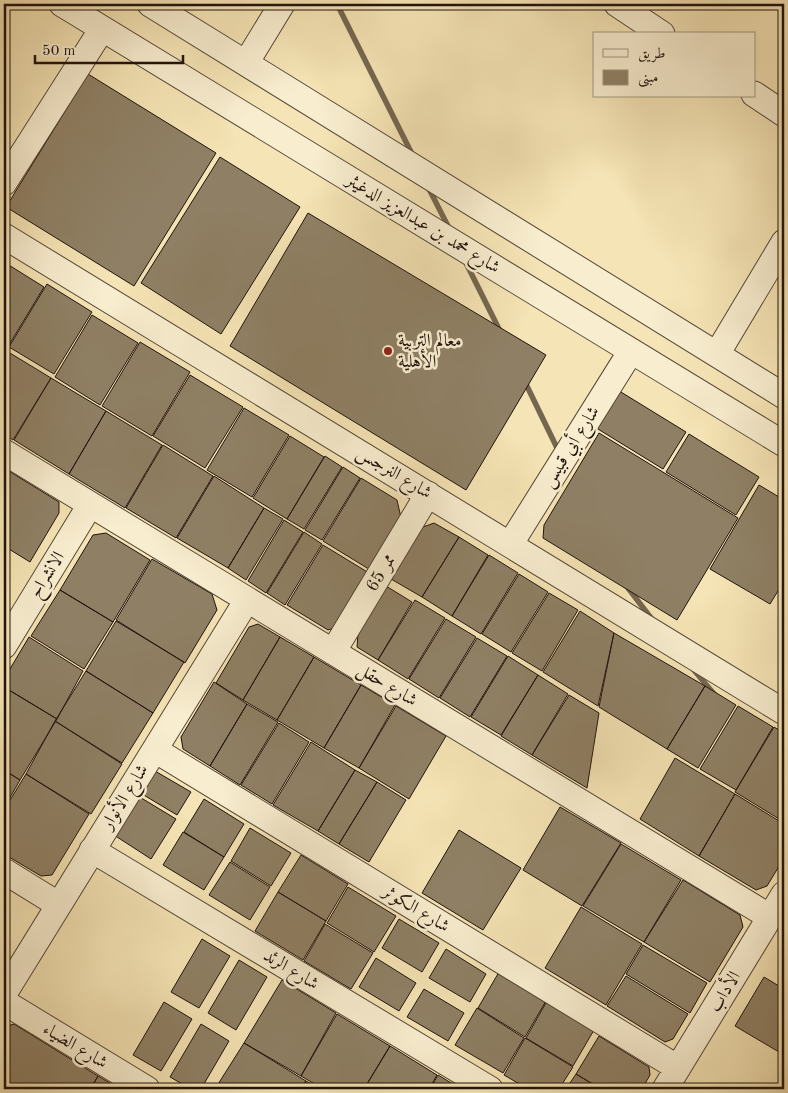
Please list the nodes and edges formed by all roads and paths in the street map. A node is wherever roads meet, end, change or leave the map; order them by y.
1 (62, 4) edge
2 (150, 4) edge
3 (282, 4) edge
4 (617, 4) edge
5 (102, 29) junction
6 (659, 32) edge
7 (246, 63) junction
8 (756, 95) edge
9 (784, 114) edge
10 (4, 183) edge
11 (4, 236) edge
12 (784, 242) edge
13 (631, 351) junction
14 (716, 354) junction
15 (784, 396) edge
16 (784, 444) edge
17 (4, 452) edge
18 (428, 494) junction
19 (90, 505) junction
20 (511, 543) junction
21 (247, 600) junction
22 (4, 646) edge
23 (333, 652) junction
24 (784, 712) edge
25 (154, 750) junction
26 (92, 850) junction
27 (4, 871) edge
28 (784, 894) edge
29 (59, 905) junction
30 (770, 917) junction
31 (4, 994) edge
32 (4, 1002) edge
33 (678, 1068) junction
34 (147, 1089) edge
35 (490, 1089) edge
36 (665, 1089) edge

1 - 5 street, شارع محمد بن عبدالعزيز الدغيثر
2 - 7 street
3 - 7 street
4 - 6 street
5 - 10 street
5 - 13 street, شارع محمد بن عبدالعزيز الدغيثر
7 - 14 street
8 - 9 street
11 - 18 street, شارع النرجس
12 - 14 street
13 - 16 street, شارع محمد بن عبدالعزيز الدغيثر
13 - 20 street, شارع أبي قبيس
14 - 15 street
17 - 19 street, شارع حقل
18 - 20 street, شارع النرجس
18 - 23 street, ممر 65
19 - 21 street, شارع حقل
19 - 22 street, الانشراح
20 - 24 street, شارع النرجس
21 - 23 street, شارع حقل
21 - 25 street, شارع الأنوار
23 - 30 street, شارع حقل
25 - 26 street, شارع الأنوار
25 - 33 street, شارع الكوثر
26 - 29 street, شارع الأنوار
26 - 35 street, شارع الرئد
27 - 29 street
28 - 30 street, الأداب
29 - 31 street, شارع الأنوار
30 - 33 street, الأداب
32 - 34 street, شارع الضياء
33 - 36 street, الأداب

